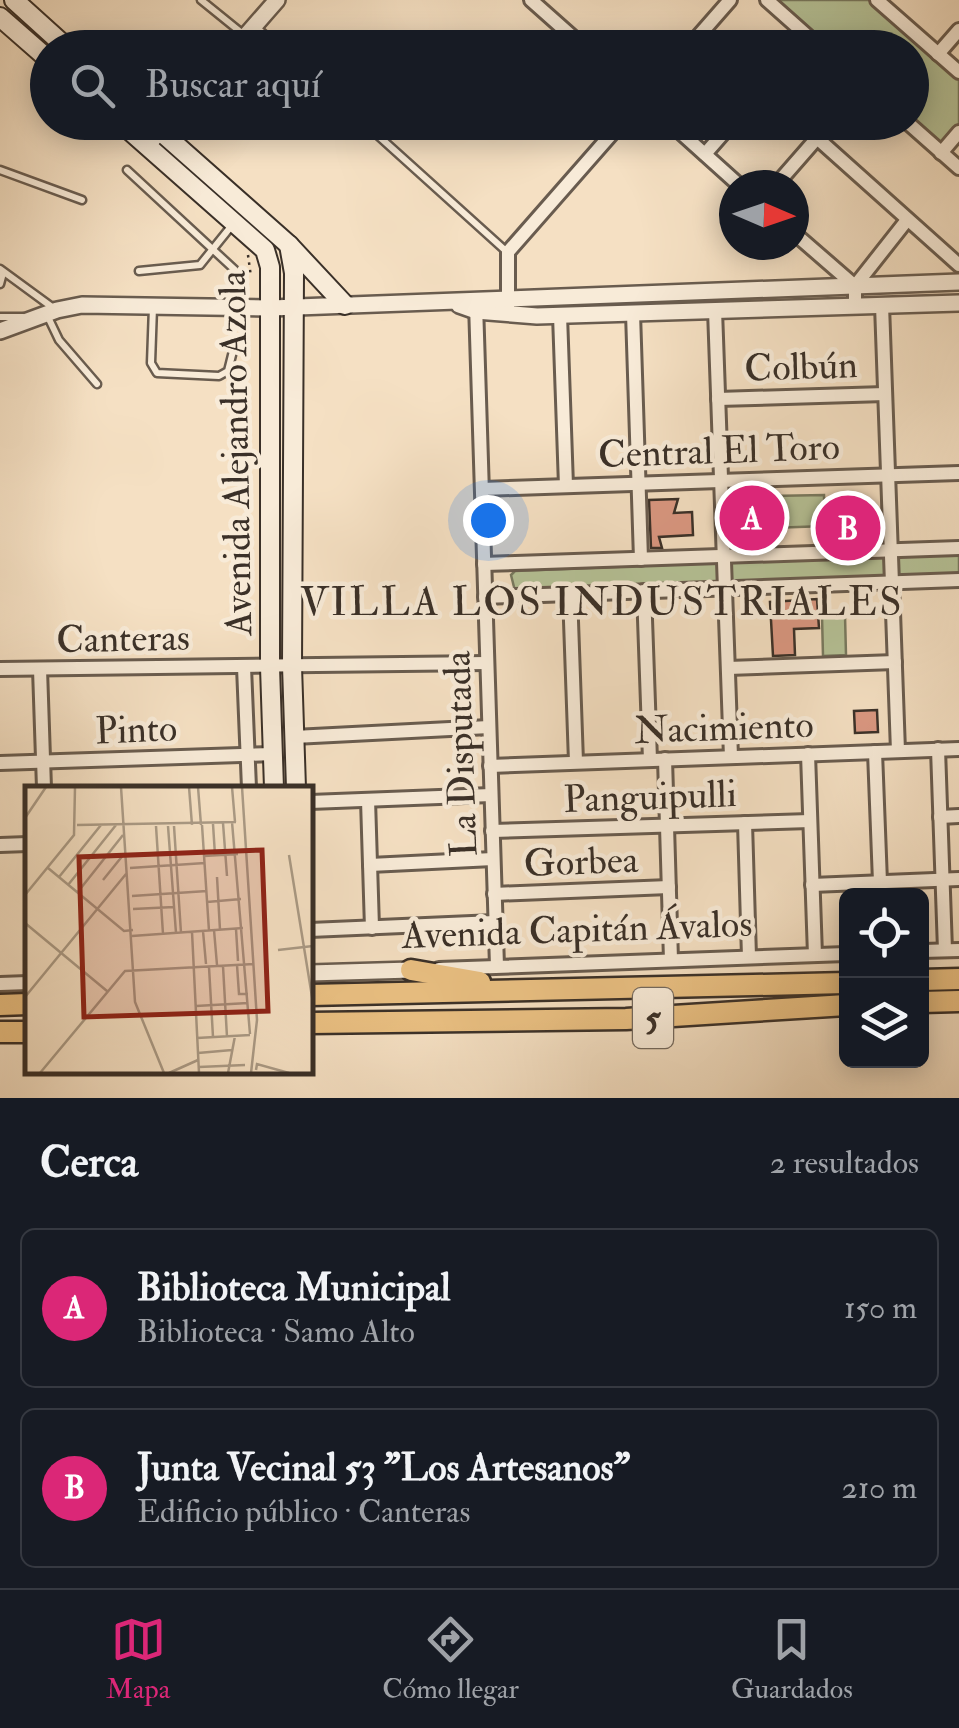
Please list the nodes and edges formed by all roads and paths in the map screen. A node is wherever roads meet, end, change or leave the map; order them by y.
1 (201, 0) edge
2 (277, 0) edge
3 (531, 0) edge
4 (730, 0) edge
5 (767, 0) edge
6 (877, 0) edge
7 (18, 1) edge
8 (0, 16) edge
9 (48, 30) edge
10 (238, 30) edge
11 (250, 30) edge
12 (565, 30) edge
13 (704, 30) edge
14 (794, 30) edge
15 (911, 30) edge
16 (959, 30) edge
17 (30, 42) edge
18 (929, 46) edge
19 (938, 54) junction
20 (959, 72) edge
21 (959, 132) edge
22 (140, 140) edge
23 (151, 140) edge
24 (175, 140) edge
25 (383, 140) edge
26 (606, 140) edge
27 (689, 140) edge
28 (717, 140) edge
29 (815, 140) edge
30 (819, 140) edge
31 (927, 140) edge
32 (147, 146) junction
33 (941, 152) junction
34 (705, 154) junction
35 (959, 168) edge
36 (0, 170) edge
37 (127, 170) dead end
38 (723, 170) edge
39 (789, 170) edge
40 (82, 200) dead end
41 (908, 220) junction
42 (234, 223) junction
43 (289, 245) junction
44 (809, 246) edge
45 (214, 250) junction
46 (508, 252) junction
47 (956, 256) edge
48 (235, 270) dead end
49 (2, 271) edge
50 (139, 271) dead end
51 (959, 282) edge
52 (0, 284) edge
53 (855, 286) junction
54 (959, 303) edge
55 (344, 305) junction
56 (476, 305) junction
57 (882, 305) junction
58 (153, 306) junction
59 (508, 306) junction
60 (855, 306) junction
61 (293, 307) junction
62 (271, 308) junction
63 (715, 310) junction
64 (634, 313) junction
65 (46, 314) junction
66 (560, 315) junction
67 (0, 317) edge
68 (0, 330) edge
69 (234, 347) dead end
70 (97, 384) dead end
71 (886, 394) junction
72 (718, 399) junction
73 (959, 472) edge
74 (889, 475) junction
75 (721, 480) junction
76 (639, 483) junction
77 (566, 486) junction
78 (482, 488) junction
79 (959, 548) edge
80 (891, 550) junction
81 (724, 556) junction
82 (641, 559) junction
83 (484, 564) junction
84 (959, 580) edge
85 (892, 582) junction
86 (725, 588) junction
87 (644, 591) junction
88 (570, 594) junction
89 (485, 596) junction
90 (895, 662) junction
91 (487, 663) junction
92 (292, 666) junction
93 (244, 667) junction
94 (270, 667) junction
95 (728, 668) junction
96 (40, 669) junction
97 (0, 670) edge
98 (489, 727) junction
99 (294, 736) junction
100 (959, 749) edge
101 (938, 750) junction
102 (898, 751) junction
103 (875, 752) junction
104 (273, 754) junction
105 (808, 754) junction
106 (248, 755) junction
107 (731, 757) junction
108 (665, 759) junction
109 (650, 760) junction
110 (43, 762) junction
111 (576, 762) junction
112 (0, 763) edge
113 (490, 766) junction
114 (44, 786) edge
115 (248, 786) edge
116 (274, 786) edge
117 (296, 786) edge
118 (491, 795) junction
119 (368, 800) junction
120 (312, 802) edge
121 (959, 816) edge
122 (940, 817) junction
123 (810, 821) junction
124 (745, 823) junction
125 (667, 826) junction
126 (492, 831) junction
127 (25, 844) edge
128 (0, 845) edge
129 (493, 859) junction
130 (370, 865) junction
131 (959, 878) edge
132 (942, 879) junction
133 (880, 882) junction
134 (812, 885) junction
135 (669, 887) junction
136 (494, 894) junction
137 (495, 922) junction
138 (372, 928) junction
139 (312, 930) edge
140 (952, 950) edge
141 (839, 954) edge
142 (815, 955) junction
143 (749, 957) junction
144 (671, 960) junction
145 (496, 966) junction
146 (411, 970) junction
147 (312, 972) edge
148 (929, 980) edge
149 (959, 980) edge
150 (25, 982) edge
151 (839, 982) edge
152 (0, 984) edge
153 (532, 990) junction
154 (312, 995) edge
155 (959, 1001) edge
156 (929, 1002) edge
157 (25, 1004) edge
158 (0, 1005) edge
159 (839, 1005) edge
160 (312, 1023) edge

1 - 10 lane
2 - 11 street
3 - 12 street
4 - 13 street
5 - 14 street
6 - 15 street
7 - 9 main road
8 - 17 main road
16 - 19 street
18 - 19 street
19 - 20 street
21 - 33 street
22 - 32 main road, Avenida Alejandro Azola
23 - 32 street
24 - 43 main road, Avenida Alejandro Azola
25 - 46 lane
26 - 46 street
27 - 34 street
28 - 34 street
29 - 39 street
30 - 41 street
31 - 33 street
32 - 42 main road, Avenida Alejandro Azola
33 - 35 street
34 - 38 street
36 - 40 lane
37 - 45 lane
41 - 47 street
41 - 53 street
42 - 45 lane
42 - 62 main road, Avenida Alejandro Azola
43 - 55 main road
43 - 61 main road, Avenida Alejandro Azola
44 - 53 street
45 - 48 lane
45 - 50 lane
46 - 59 street
49 - 52 lane
49 - 65 lane
51 - 53 street
53 - 59 street
53 - 60 street
54 - 57 street
55 - 56 street
55 - 61 street
56 - 59 street
56 - 78 street, La Disputada
57 - 60 street
57 - 71 street
58 - 62 street
58 - 65 street
58 - 69 lane
59 - 66 street
60 - 63 street
61 - 62 street
61 - 92 main road, Avenida Alejandro Azola
62 - 94 main road, Avenida Alejandro Azola
63 - 64 street
63 - 72 street
64 - 66 street
64 - 76 street
65 - 67 lane
65 - 68 street
65 - 70 lane
66 - 77 street
71 - 72 street, Colbún
71 - 74 street
72 - 75 street
73 - 74 street, Central El Toro
74 - 75 street, Central El Toro
74 - 80 street
75 - 76 street, Central El Toro
75 - 81 street
76 - 77 street, Central El Toro
76 - 82 street
77 - 78 street, Central El Toro
78 - 83 street, La Disputada
79 - 80 street
80 - 81 street
80 - 85 street
81 - 82 street
81 - 86 street
82 - 83 street
83 - 89 street, La Disputada
84 - 85 street
85 - 86 street
85 - 90 street
86 - 87 street
86 - 95 street
87 - 88 street
87 - 109 street
88 - 89 street
88 - 111 street
89 - 91 street, La Disputada
90 - 95 street
90 - 102 street
91 - 92 street, Canteras
91 - 98 street, La Disputada
92 - 94 street, Canteras
92 - 99 main road, Avenida Alejandro Azola
93 - 94 street, Canteras
93 - 96 street, Canteras
93 - 106 street, Avenida Alejandro Azola
94 - 104 main road, Avenida Alejandro Azola
95 - 107 street
96 - 97 street, Canteras
96 - 110 street
98 - 99 street
98 - 113 street, La Disputada
99 - 117 main road, Avenida Alejandro Azola
100 - 101 street, Nacimiento
101 - 102 street, Nacimiento
101 - 122 street
102 - 103 street, Nacimiento
103 - 105 street, Nacimiento
103 - 133 street
104 - 106 street, Pinto
104 - 116 main road, Avenida Alejandro Azola
105 - 107 street, Nacimiento
105 - 123 street
106 - 110 street, Pinto
106 - 115 street, Avenida Alejandro Azola
107 - 108 street, Nacimiento
108 - 109 street, Nacimiento
108 - 125 street
109 - 111 street, Nacimiento
110 - 112 street, Pinto
110 - 114 street
111 - 113 street, Nacimiento
113 - 118 street, La Disputada
118 - 119 street
118 - 126 street, La Disputada
119 - 120 street
119 - 130 street
121 - 122 street
122 - 132 street
123 - 124 street, Panguipulli
123 - 134 street
124 - 125 street, Panguipulli
124 - 143 street
125 - 126 street, Panguipulli
125 - 135 street
126 - 129 street, La Disputada
127 - 128 street
129 - 130 street
129 - 136 street, La Disputada
130 - 138 street
131 - 132 street
132 - 133 street
132 - 140 street
133 - 134 street
134 - 142 street
135 - 136 street, Gorbea
135 - 144 street
136 - 137 street, La Disputada
137 - 138 street, Gorbea
137 - 145 street, La Disputada
138 - 139 street, Gorbea
141 - 142 street, Avenida Capitán Ávalos
142 - 143 street, Avenida Capitán Ávalos
143 - 144 street, Avenida Capitán Ávalos
144 - 145 street, Avenida Capitán Ávalos
145 - 146 street, Avenida Capitán Ávalos
146 - 147 street, Avenida Capitán Ávalos
146 - 153 highway
148 - 149 highway
150 - 152 street
151 - 153 highway, Avenida Capitán Ávalos / 5
153 - 154 highway, Avenida Capitán Ávalos / 5
155 - 156 highway
157 - 158 highway
159 - 160 highway, 5

